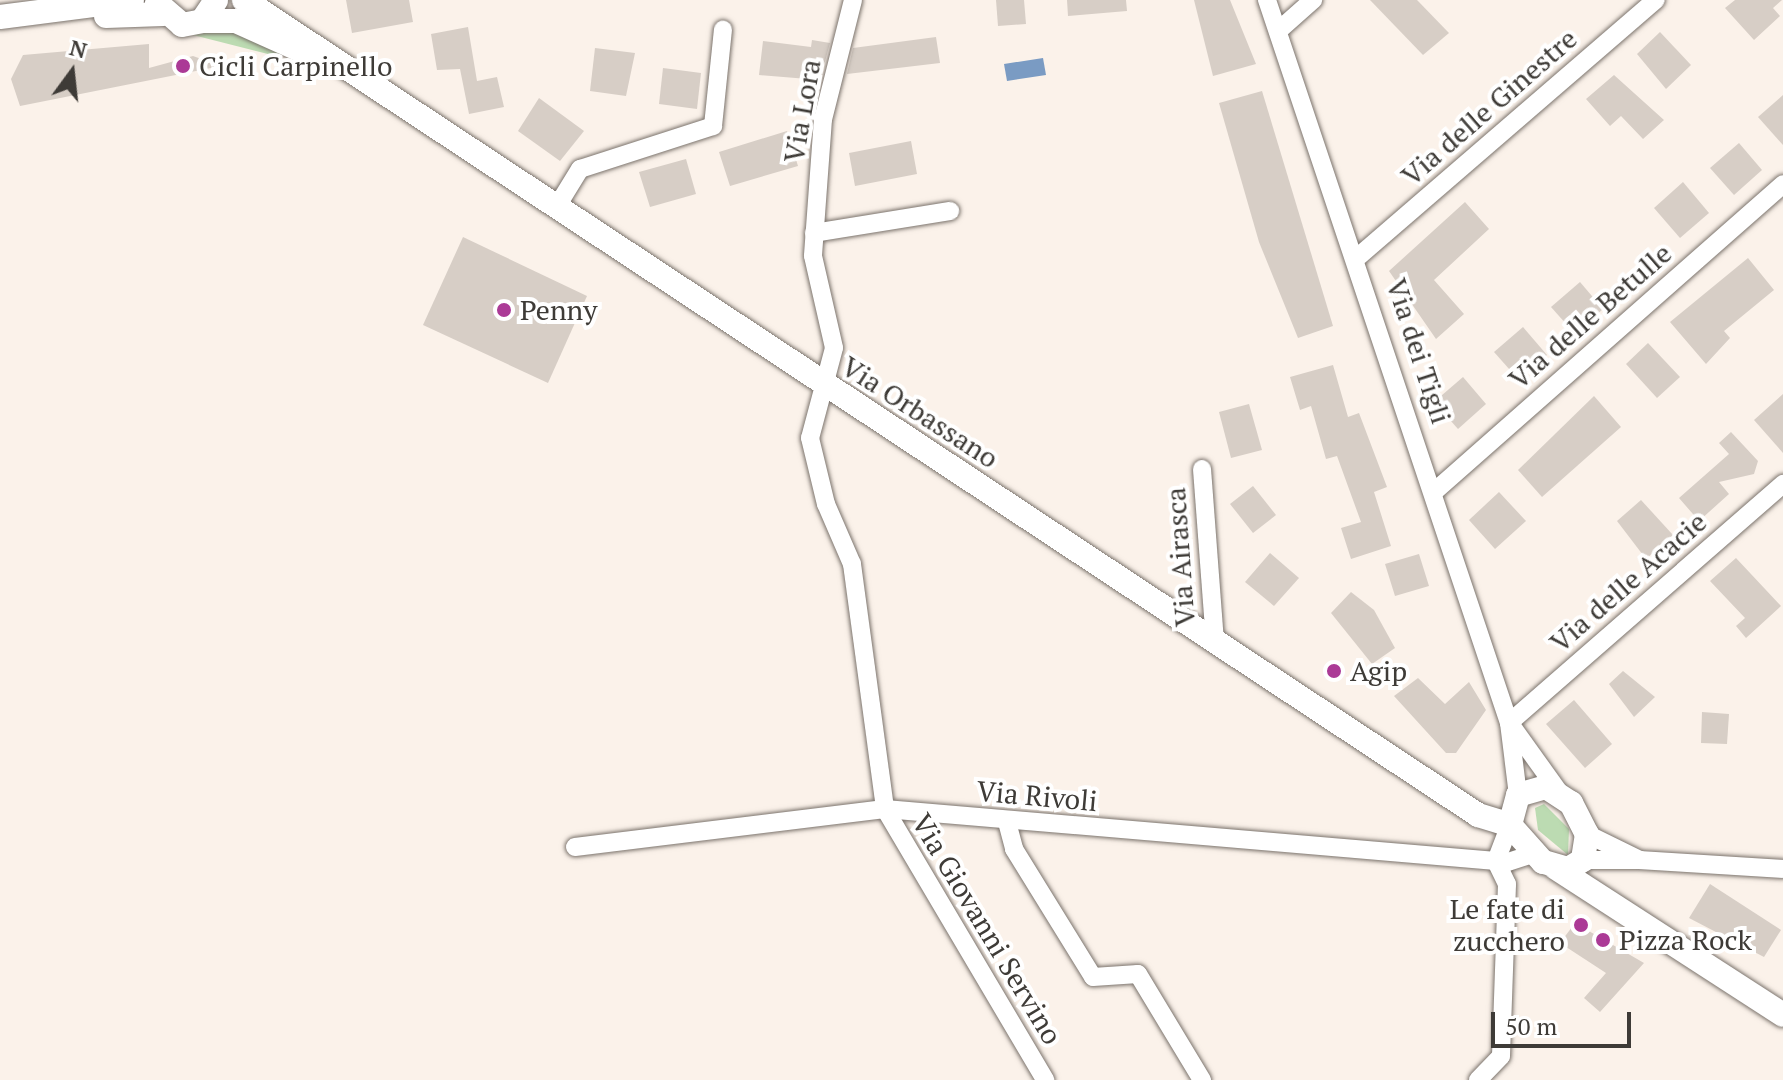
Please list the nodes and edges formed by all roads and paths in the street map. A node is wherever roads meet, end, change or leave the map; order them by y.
1 (132, 0) edge
2 (216, 0) edge
3 (853, 0) edge
4 (1267, 0) edge
5 (1313, 0) edge
6 (1656, 0) edge
7 (255, 2) edge
8 (160, 7) edge
9 (72, 10) junction
10 (0, 17) edge
11 (202, 21) junction
12 (723, 30) dead end
13 (1278, 31) junction
14 (355, 75) junction
15 (1783, 184) edge
16 (556, 208) junction
17 (950, 211) dead end
18 (814, 233) junction
19 (1359, 256) junction
20 (823, 384) junction
21 (1202, 469) dead end
22 (1783, 484) edge
23 (1435, 491) junction
24 (1215, 641) junction
25 (1509, 723) junction
26 (1559, 792) junction
27 (1514, 808) junction
28 (885, 809) junction
29 (1007, 822) junction
30 (1587, 834) junction
31 (575, 847) dead end
32 (1533, 854) junction
33 (1583, 860) junction
34 (1640, 860) junction
35 (1496, 861) junction
36 (1556, 868) junction
37 (1783, 869) edge
38 (1647, 924) junction
39 (1783, 1015) edge
40 (1045, 1080) edge
41 (1202, 1080) edge
42 (1478, 1080) edge

1 - 9 main road
2 - 11 main road
3 - 18 street, Via Lora
4 - 13 street, Via dei Tigli
5 - 13 street
6 - 19 street, Via delle Ginestre
7 - 14 main road, Via Orbassano
8 - 9 main road, Via Orbassano
8 - 11 main road, Via Orbassano
9 - 10 main road
11 - 14 main road, Via Orbassano
12 - 16 street
13 - 19 street, Via dei Tigli
14 - 16 main road, Via Orbassano
15 - 23 street, Via delle Betulle
16 - 20 main road, Via Orbassano
17 - 18 street
18 - 20 street, Via Lora
19 - 23 street, Via dei Tigli
20 - 24 main road, Via Orbassano
20 - 28 street, Via Giovanni Servino
21 - 24 street, Via Airasca
22 - 25 street, Via delle Acacie
23 - 25 street, Via dei Tigli
24 - 27 main road, Via Orbassano
25 - 26 street, Via dei Tigli
25 - 27 street, Via dei Tigli
26 - 27 main road, Via Orbassano
26 - 30 main road
27 - 32 main road
27 - 35 street
28 - 29 street, Via Rivoli
28 - 31 street, Via Rivoli
28 - 40 street, Via Giovanni Servino
29 - 35 street, Via Rivoli
29 - 41 street
30 - 33 main road
30 - 34 street
32 - 35 street, Via Rivoli
32 - 36 main road
33 - 34 street
33 - 36 main road
33 - 38 main road
34 - 37 street
35 - 42 street
36 - 38 main road
38 - 39 main road

